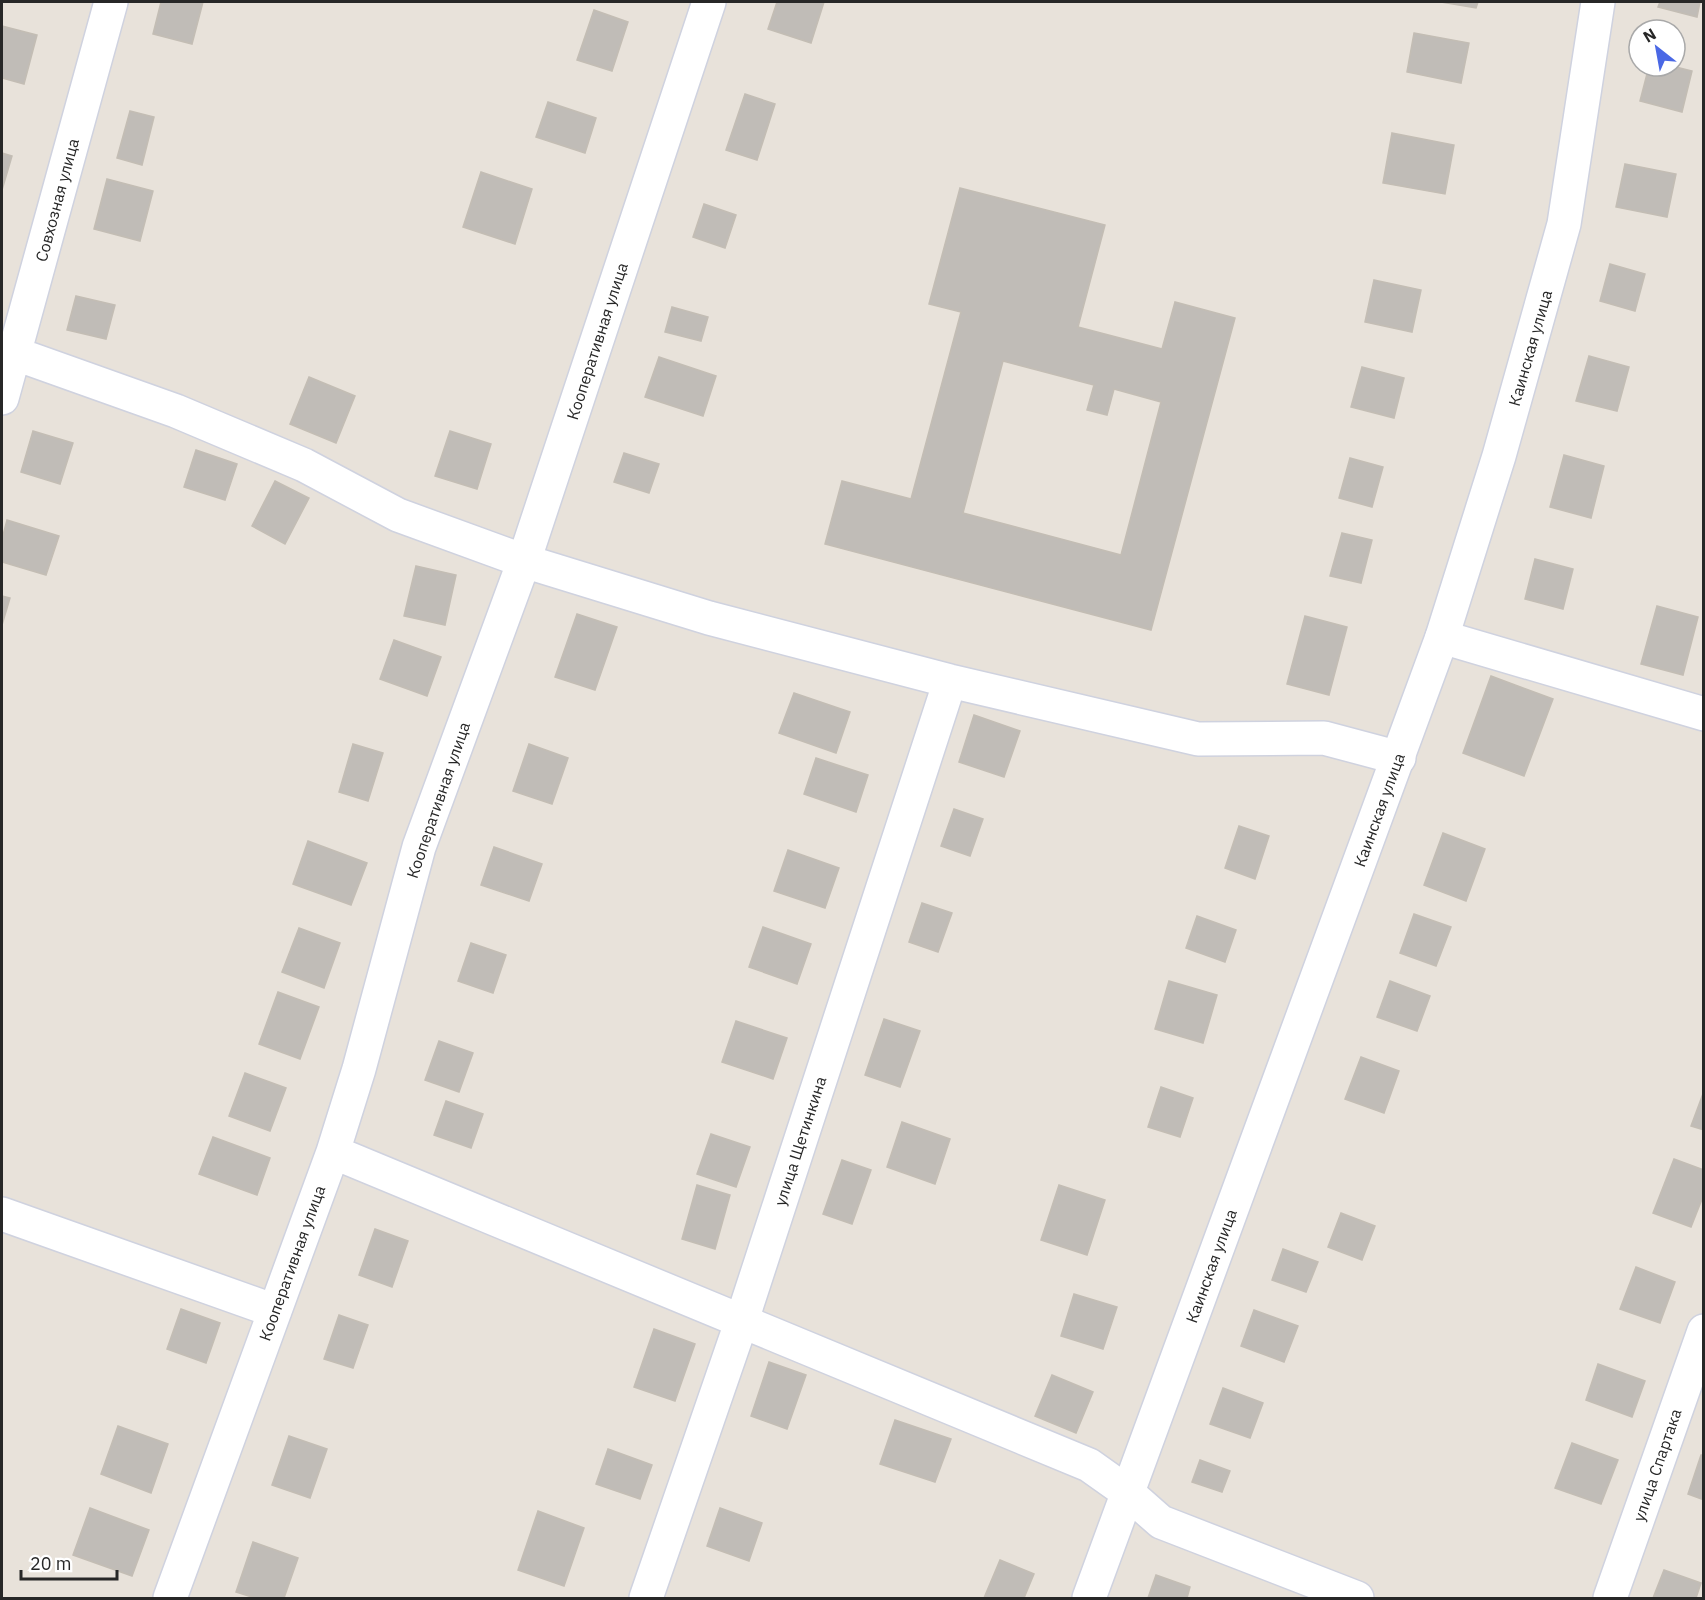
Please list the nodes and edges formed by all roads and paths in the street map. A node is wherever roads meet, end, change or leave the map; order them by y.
1 (111, 2) edge
2 (709, 2) edge
3 (1598, 2) edge
4 (8, 351) edge
5 (2, 398) edge
6 (524, 561) junction
7 (1442, 637) junction
8 (950, 681) junction
9 (1704, 714) edge
10 (1399, 758) junction
11 (333, 1152) junction
12 (2, 1214) edge
13 (275, 1311) junction
14 (741, 1323) junction
15 (1704, 1331) edge
16 (1127, 1492) junction
17 (170, 1599) edge
18 (645, 1599) edge
19 (1089, 1599) edge
20 (1357, 1599) edge
21 (1610, 1599) edge

1 - 4 street, Совхозная улица
2 - 6 street, Кооперативная улица
3 - 7 street, Каинская улица
4 - 5 street, Совхозная улица
4 - 6 street
6 - 8 street
6 - 11 street, Кооперативная улица
7 - 9 street
7 - 10 street, Каинская улица
8 - 10 street
8 - 14 street, улица Щетинкина
10 - 16 street, Каинская улица
11 - 13 street, Кооперативная улица
11 - 14 street
12 - 13 street
13 - 17 street, Кооперативная улица
14 - 16 street
14 - 18 street, улица Щетинкина
15 - 21 street, улица Спартака
16 - 19 street, Каинская улица
16 - 20 street

